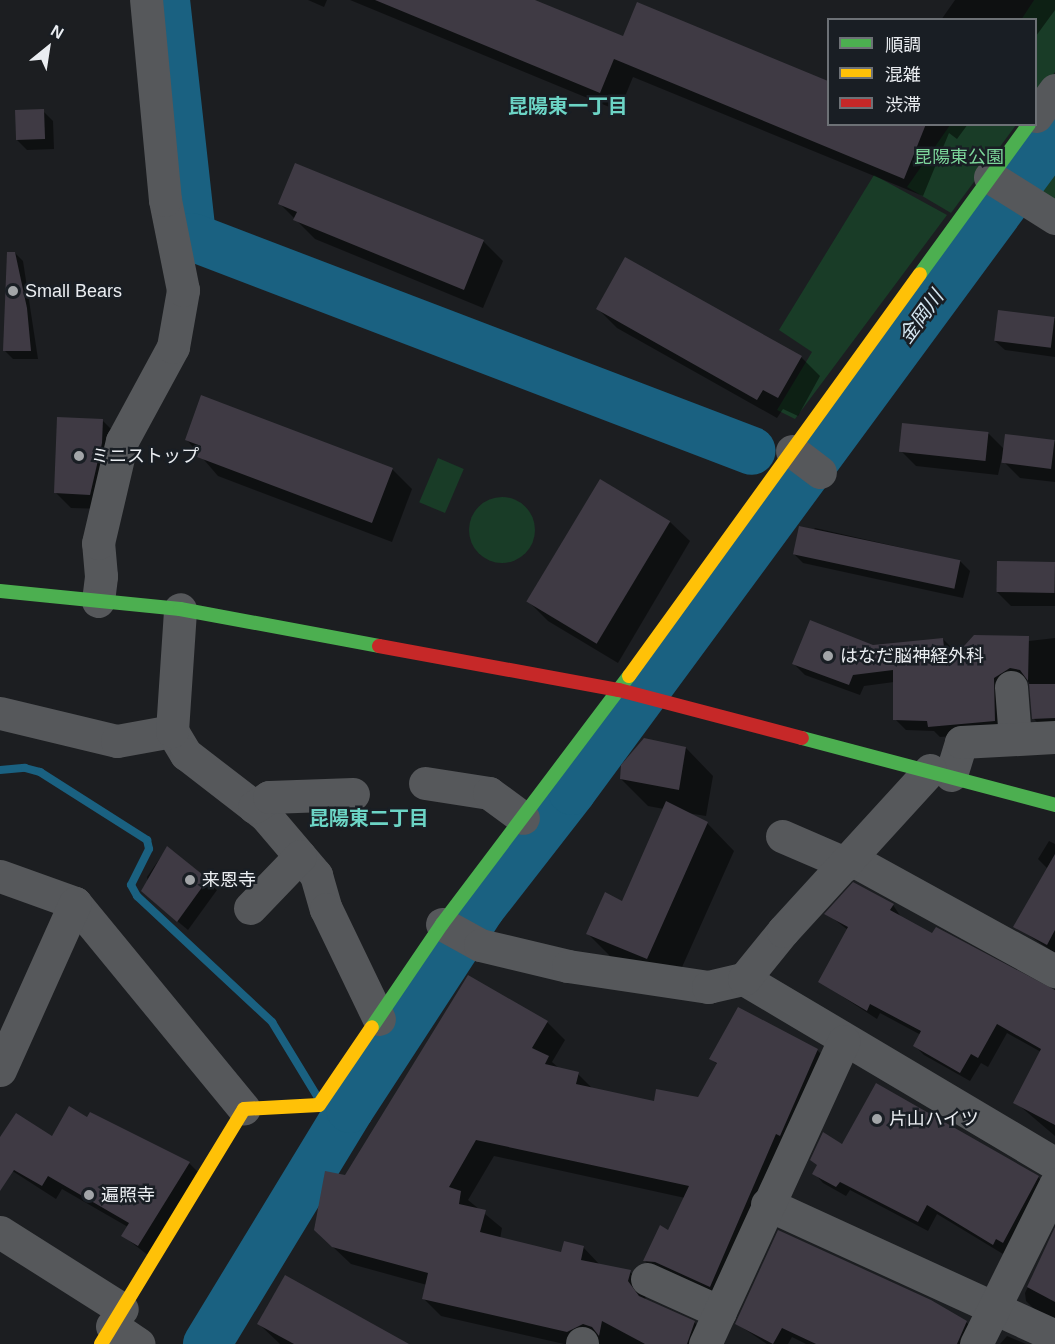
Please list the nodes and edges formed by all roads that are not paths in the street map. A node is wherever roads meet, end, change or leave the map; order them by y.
1 (146, 0) edge
2 (1055, 90) edge
3 (1037, 113) edge
4 (1028, 126) edge
5 (990, 177) junction
6 (1055, 218) edge
7 (0, 591) edge
8 (98, 601) junction
9 (180, 609) junction
10 (1011, 687) dead end
11 (619, 690) junction
12 (0, 713) edge
13 (172, 731) junction
14 (1055, 737) edge
15 (1015, 739) junction
16 (941, 772) junction
17 (424, 783) dead end
18 (353, 794) dead end
19 (1055, 805) edge
20 (254, 807) junction
21 (523, 818) junction
22 (782, 836) dead end
23 (300, 856) junction
24 (849, 861) junction
25 (0, 876) edge
26 (75, 903) junction
27 (249, 908) dead end
28 (442, 924) junction
29 (1055, 971) edge
30 (744, 979) junction
31 (379, 1019) junction
32 (844, 1041) junction
33 (0, 1070) edge
34 (244, 1109) junction
35 (1055, 1164) edge
36 (1055, 1185) edge
37 (766, 1204) junction
38 (0, 1232) edge
39 (647, 1279) dead end
40 (996, 1306) junction
41 (112, 1326) edge
42 (714, 1334) edge
43 (1055, 1336) edge
44 (139, 1344) edge
45 (976, 1344) edge

1 - 8 street
2 - 3 street
4 - 5 street
5 - 6 street
5 - 11 street
7 - 8 street
8 - 9 street
9 - 11 street
9 - 13 street
10 - 15 street
11 - 16 street
11 - 21 street
12 - 13 street
13 - 20 street
14 - 15 street
15 - 16 street
16 - 19 street
16 - 24 street
17 - 21 street
18 - 20 street
20 - 23 street
21 - 28 street
22 - 24 street
23 - 27 street
23 - 31 street
24 - 29 street
24 - 30 street
25 - 26 street
26 - 33 street
26 - 34 street
28 - 30 street
28 - 31 street
30 - 32 street
31 - 34 street
32 - 35 street
32 - 37 street
34 - 41 street
36 - 40 street
37 - 40 street
37 - 42 street
38 - 41 street
39 - 42 street
40 - 43 street
40 - 45 street
41 - 44 street

